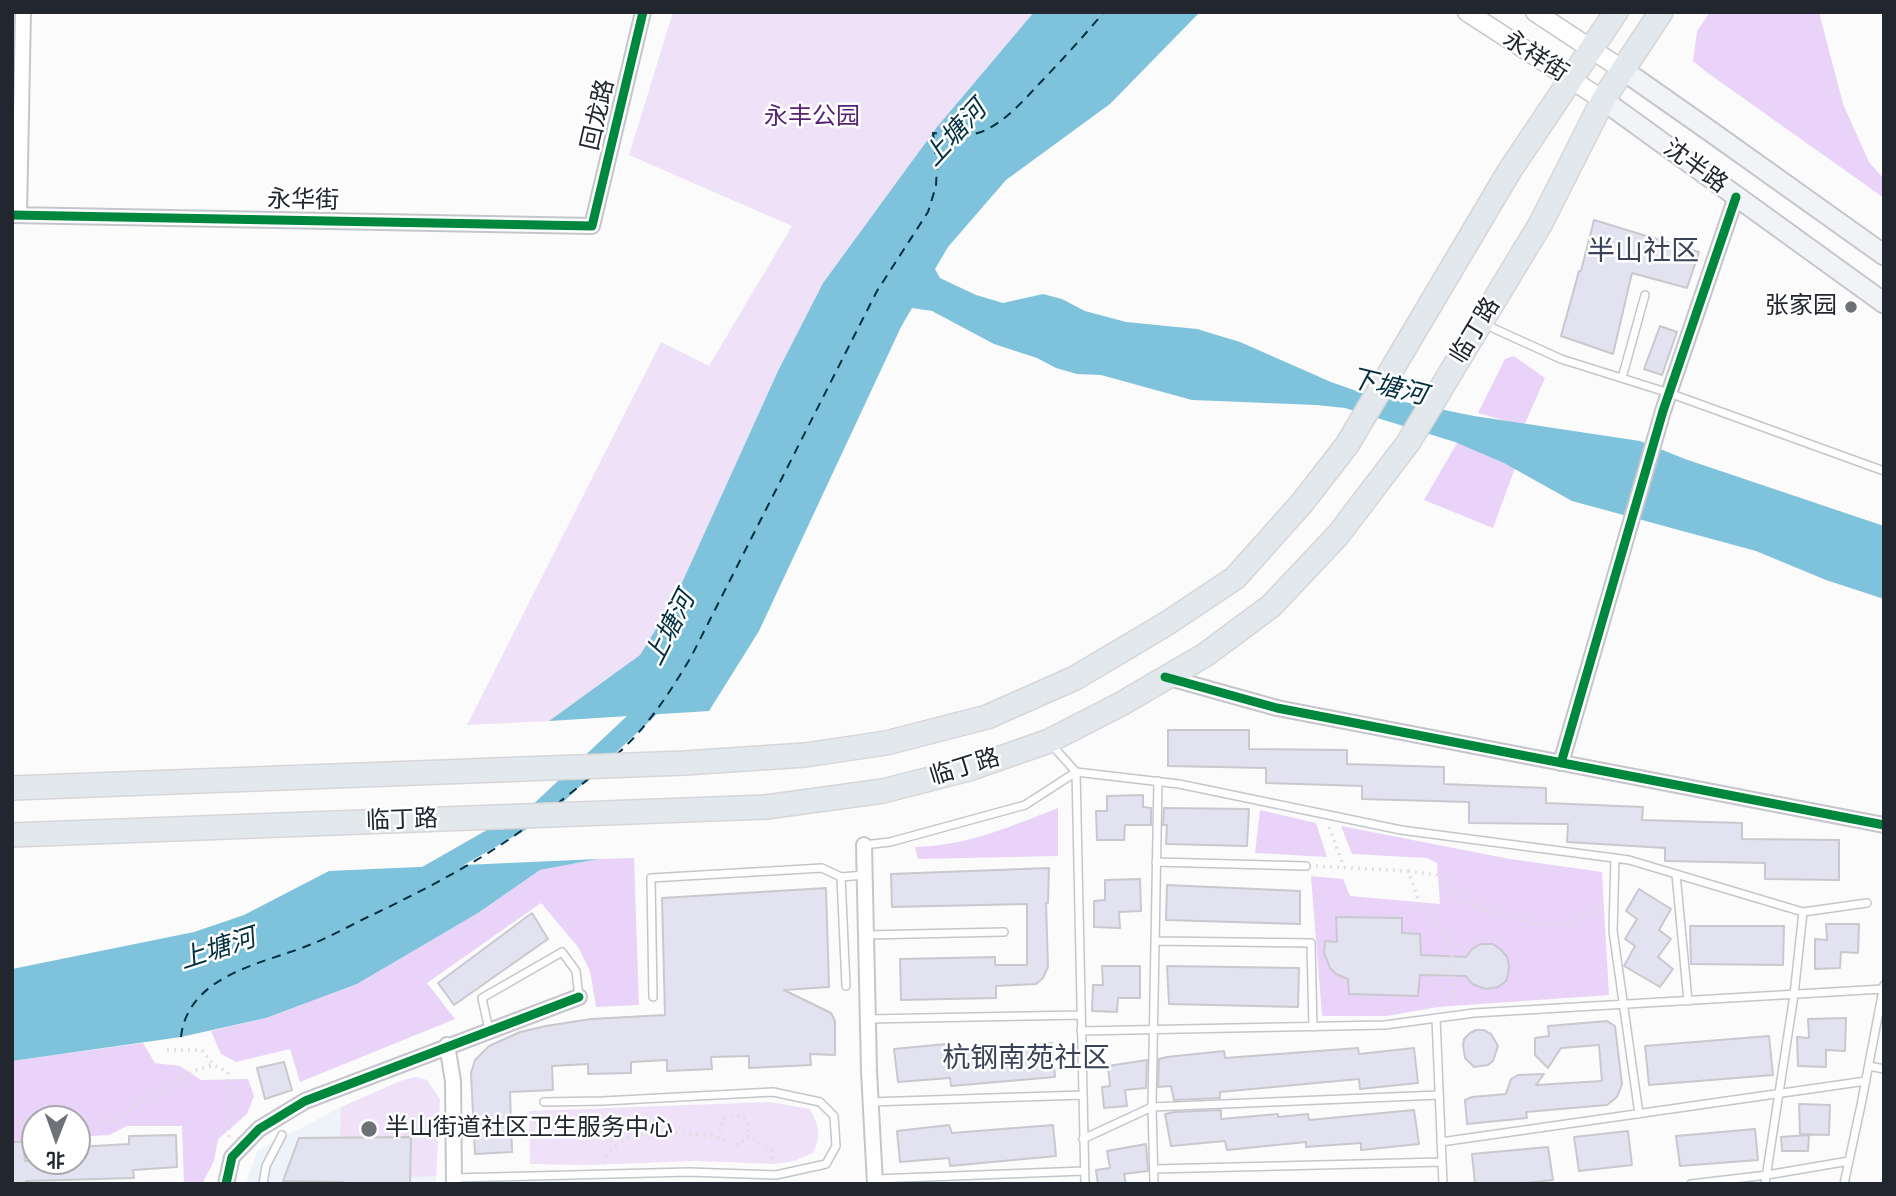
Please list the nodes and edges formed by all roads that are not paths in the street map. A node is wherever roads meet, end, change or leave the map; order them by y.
1 (23, 12) edge
2 (643, 12) edge
3 (1467, 12) edge
4 (1535, 12) edge
5 (1616, 12) edge
6 (1661, 12) edge
7 (1592, 50) junction
8 (1623, 70) junction
9 (1571, 80) junction
10 (1603, 100) junction
11 (1736, 197) junction
12 (15, 215) edge
13 (593, 226) joint
14 (1884, 255) edge
15 (1645, 295) dead end
16 (1884, 303) edge
17 (1481, 323) junction
18 (1622, 378) junction
19 (1670, 393) junction
20 (1884, 471) edge
21 (1165, 677) junction
22 (1049, 741) junction
23 (1561, 763) junction
24 (1076, 772) junction
25 (1158, 781) junction
26 (12, 788) edge
27 (1884, 825) edge
28 (12, 835) edge
29 (864, 845) joint
30 (1615, 858) junction
31 (1156, 862) junction
32 (1306, 866) road end
33 (1676, 874) junction
34 (864, 875) junction
35 (841, 877) junction
36 (1867, 903) dead end
37 (1803, 912) junction
38 (1004, 932) dead end
39 (866, 935) junction
40 (1155, 941) junction
41 (846, 986) dead end
42 (1883, 987) edge
43 (1794, 995) junction
44 (579, 997) joint
45 (653, 997) dead end
46 (1688, 1001) junction
47 (1624, 1004) junction
48 (1080, 1015) junction
49 (1436, 1018) junction
50 (868, 1019) junction
51 (1313, 1027) junction
52 (489, 1030) junction
53 (1153, 1030) junction
54 (1081, 1031) junction
55 (447, 1045) junction
56 (1869, 1066) junction
57 (1884, 1069) edge
58 (1866, 1081) junction
59 (1779, 1094) junction
60 (1082, 1095) junction
61 (1439, 1095) junction
62 (544, 1102) dead end
63 (870, 1102) junction
64 (1152, 1107) junction
65 (1639, 1114) junction
66 (282, 1135) dead end
67 (1083, 1139) junction
68 (1441, 1142) junction
69 (1849, 1161) junction
70 (1442, 1162) junction
71 (1154, 1168) junction
72 (1084, 1171) junction
73 (1766, 1174) junction
74 (454, 1181) edge
75 (875, 1182) edge
76 (226, 1184) edge
77 (263, 1184) edge
78 (1084, 1184) edge
79 (1154, 1184) edge
80 (1443, 1184) edge
81 (1691, 1184) edge
82 (1765, 1184) edge
83 (1844, 1184) edge

1 - 12 street
2 - 13 street, 回龙路
3 - 9 street, 永祥街
4 - 7 street, 永祥街
5 - 7 main road
6 - 8 main road
7 - 8 street, 永祥街
7 - 9 main road
8 - 10 main road
8 - 14 main road, 沈半路
9 - 10 street, 永祥街
9 - 26 main road, 临丁路
10 - 11 main road, 沈半路
10 - 17 main road, 临丁路
11 - 16 main road, 沈半路
11 - 19 street
12 - 13 street, 永华街
15 - 18 lane
17 - 18 lane
17 - 21 main road, 临丁路
18 - 19 lane
19 - 20 lane
19 - 23 street
21 - 22 main road, 临丁路
21 - 23 street
22 - 24 lane
22 - 28 main road, 临丁路
23 - 27 street
24 - 25 lane
24 - 29 lane
24 - 48 lane
25 - 30 lane
25 - 31 lane
29 - 34 street
30 - 33 lane
30 - 47 lane
31 - 32 lane
31 - 40 lane
33 - 37 lane
33 - 46 lane
34 - 35 lane
34 - 39 street
35 - 41 lane
35 - 45 lane
36 - 37 lane
37 - 43 lane
38 - 39 lane
39 - 50 street
40 - 51 lane
40 - 53 lane
42 - 43 lane
42 - 56 lane
43 - 46 lane
43 - 59 lane
44 - 52 street
44 - 52 lane
46 - 47 lane
47 - 49 lane
47 - 65 lane
48 - 50 lane
48 - 54 lane
49 - 51 lane
49 - 61 lane
50 - 63 street
51 - 53 lane
52 - 55 street
53 - 54 lane
53 - 64 lane
54 - 60 lane
55 - 74 street
55 - 76 street
56 - 57 lane
56 - 58 lane
58 - 59 lane
58 - 69 lane
59 - 65 lane
59 - 73 lane
60 - 63 lane
60 - 67 lane
61 - 64 lane
61 - 68 lane
62 - 74 lane
63 - 75 street
64 - 67 lane
64 - 71 lane
65 - 68 lane
66 - 77 lane
67 - 72 lane
68 - 70 lane
69 - 73 lane
69 - 83 lane
70 - 71 lane
70 - 80 lane
71 - 79 lane
72 - 75 lane
72 - 78 lane
73 - 81 lane
73 - 82 lane

